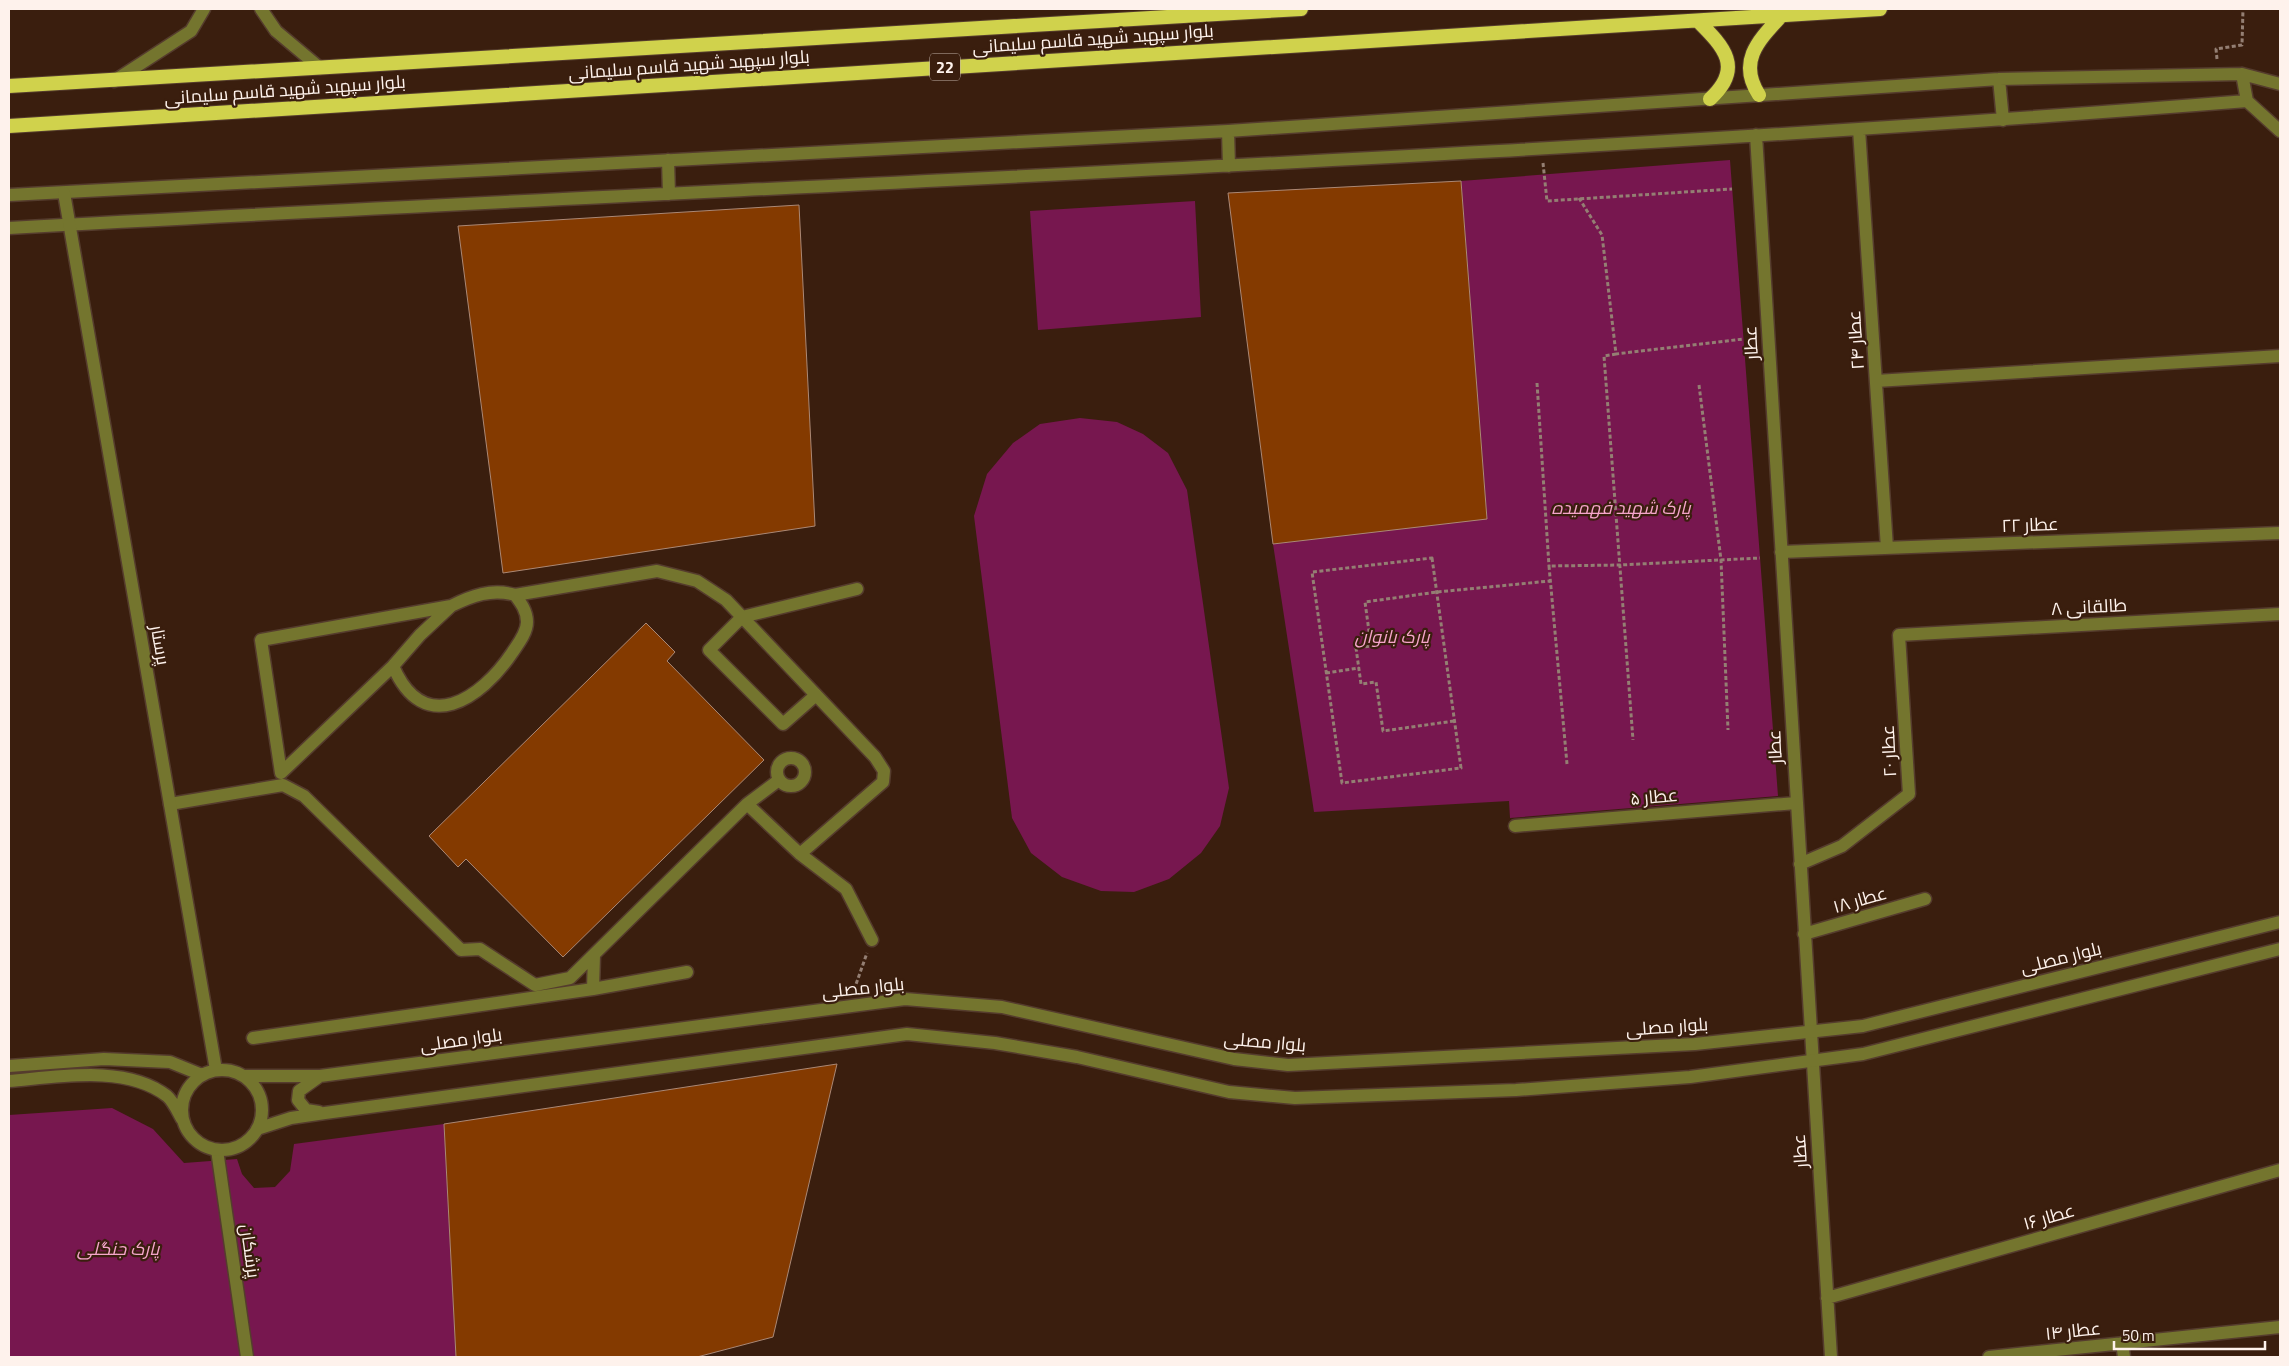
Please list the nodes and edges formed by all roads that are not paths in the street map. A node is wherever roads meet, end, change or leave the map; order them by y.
1 (204, 9) edge
2 (261, 9) edge
3 (1301, 9) edge
4 (1880, 9) edge
5 (1246, 10) edge
6 (1782, 14) junction
7 (1698, 21) junction
8 (320, 68) junction
9 (2242, 74) junction
10 (1999, 79) junction
11 (114, 81) junction
12 (2280, 84) edge
13 (9, 86) edge
14 (1759, 95) junction
15 (1710, 99) junction
16 (2248, 100) junction
17 (2003, 120) junction
18 (9, 126) edge
19 (1859, 129) junction
20 (1228, 131) junction
21 (2280, 131) edge
22 (1756, 135) junction
23 (668, 160) junction
24 (1230, 166) junction
25 (64, 193) junction
26 (670, 194) junction
27 (9, 196) edge
28 (70, 225) junction
29 (9, 228) edge
30 (2280, 356) edge
31 (1876, 381) junction
32 (2280, 533) edge
33 (1887, 548) junction
34 (1781, 552) junction
35 (857, 589) dead end
36 (514, 595) junction
37 (451, 606) junction
38 (2280, 614) edge
39 (742, 617) junction
40 (1899, 635) joint
41 (393, 666) junction
42 (816, 695) junction
43 (779, 780) dead end
44 (1796, 803) junction
45 (170, 804) junction
46 (747, 804) junction
47 (1515, 826) dead end
48 (800, 854) junction
49 (1800, 864) junction
50 (1925, 899) dead end
51 (2280, 922) edge
52 (1804, 934) junction
53 (872, 940) road end
54 (2280, 949) edge
55 (594, 955) junction
56 (686, 972) dead end
57 (593, 989) junction
58 (1810, 1032) junction
59 (253, 1038) dead end
60 (1812, 1061) junction
61 (9, 1066) edge
62 (216, 1070) junction
63 (202, 1075) junction
64 (244, 1076) junction
65 (320, 1076) junction
66 (9, 1081) edge
67 (325, 1112) junction
68 (183, 1120) junction
69 (257, 1129) junction
70 (217, 1150) junction
71 (2280, 1170) edge
72 (1827, 1298) junction
73 (2280, 1327) edge
74 (2122, 1343) junction
75 (2010, 1356) edge
76 (247, 1357) edge
77 (1831, 1357) edge
78 (1988, 1357) edge
79 (2124, 1357) edge

1 - 11 street
2 - 8 street
3 - 5 highway, بلوار سپهبد شهید قاسم سلیمانی / 22
4 - 6 highway, بلوار سپهبد شهید قاسم سلیمانی / 22
5 - 8 highway, بلوار سپهبد شهید قاسم سلیمانی / 22
6 - 7 highway, بلوار سپهبد شهید قاسم سلیمانی / 22
6 - 14 highway
7 - 15 highway
7 - 18 highway, بلوار سپهبد شهید قاسم سلیمانی / 22
8 - 11 highway, بلوار سپهبد شهید قاسم سلیمانی / 22
9 - 10 street
9 - 12 street
9 - 16 street
10 - 14 street
10 - 17 street
11 - 13 highway, بلوار سپهبد شهید قاسم سلیمانی / 22
14 - 15 street
15 - 20 street
16 - 17 street
16 - 21 street
17 - 19 street
19 - 22 street
19 - 31 street, عطار ۲۴
20 - 23 street
20 - 24 street
22 - 24 street
22 - 34 street, عطار
23 - 25 street
23 - 26 street
24 - 26 street
25 - 27 street
25 - 28 street, پرستار
26 - 28 street
28 - 29 street
28 - 45 street, پرستار
30 - 31 street
31 - 33 street, عطار ۲۴
32 - 33 street, عطار ۲۲
33 - 34 street, عطار ۲۲
34 - 44 street, عطار
35 - 39 street
36 - 37 street
36 - 39 street
36 - 41 street
37 - 41 street
37 - 41 street
38 - 40 street, طالقانی ۸
39 - 42 street
39 - 42 street
40 - 49 street, عطار ۲۰
42 - 48 street
43 - 46 street
44 - 47 street, عطار ۵
44 - 49 street, عطار
45 - 55 street
45 - 62 street, پرستار
46 - 48 street
46 - 55 street
48 - 53 street
49 - 52 street, عطار
50 - 52 street, عطار ۱۸
51 - 58 street, بلوار مصلی
52 - 58 street, عطار
54 - 60 street
55 - 57 street
56 - 57 street
57 - 59 street
58 - 60 street, عطار
58 - 65 street, بلوار مصلی
60 - 67 street
60 - 72 street, عطار
61 - 63 street
62 - 63 street
62 - 64 street
63 - 68 street
64 - 65 street, بلوار مصلی
64 - 69 street
65 - 67 street
66 - 68 street
67 - 69 street
68 - 70 street
69 - 70 street
70 - 76 street, پزشکان
71 - 72 street, عطار ۱۶
72 - 77 street, عطار
73 - 74 street, عطار ۱۴
74 - 75 street, عطار ۱۴
74 - 79 street
75 - 78 street, عطار ۱۴

